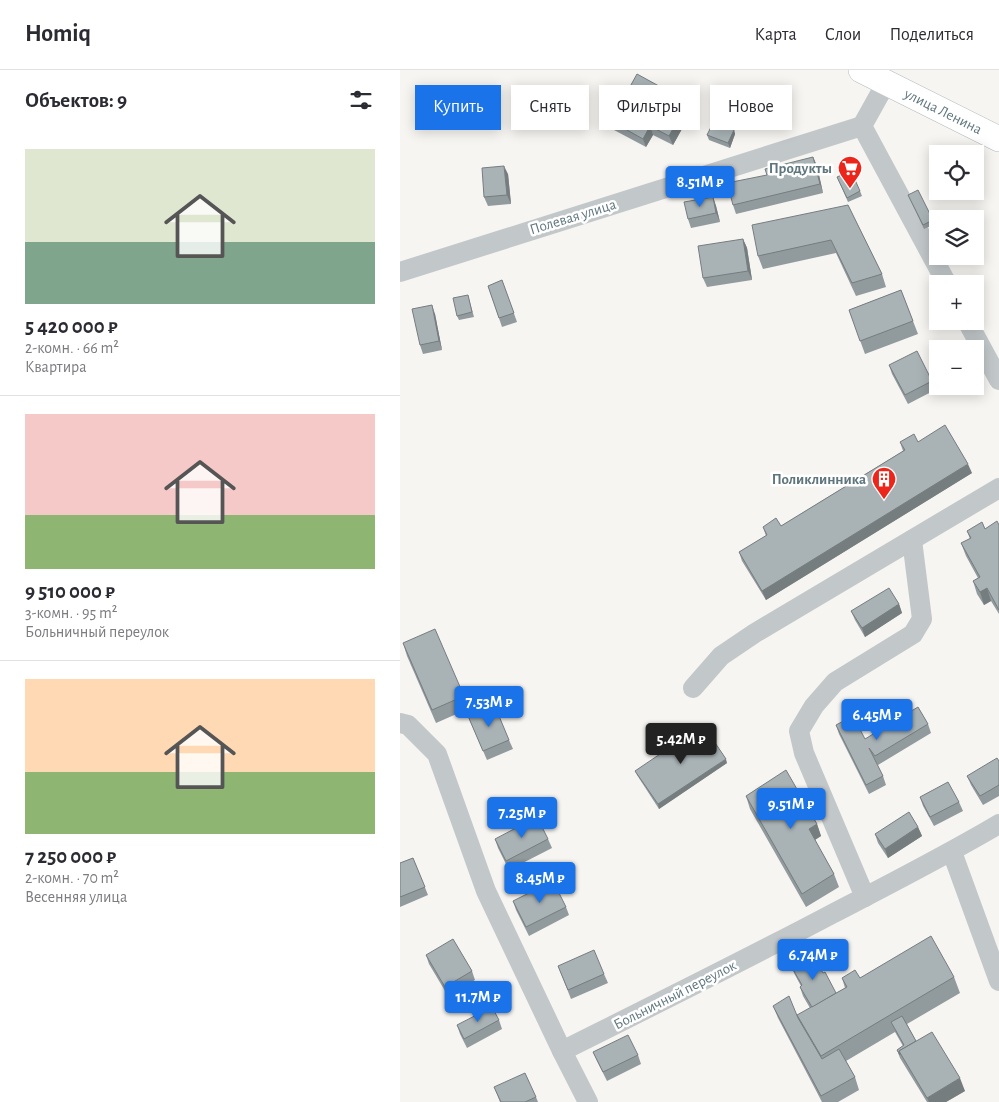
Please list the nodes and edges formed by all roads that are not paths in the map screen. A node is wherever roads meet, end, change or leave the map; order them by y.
1 (860, 70) edge
2 (886, 82) junction
3 (862, 126) junction
4 (999, 139) edge
5 (400, 272) edge
6 (942, 275) edge
7 (972, 330) edge
8 (999, 380) edge
9 (999, 488) edge
10 (912, 540) junction
11 (693, 688) dead end
12 (404, 724) edge
13 (999, 824) edge
14 (952, 852) junction
15 (865, 897) junction
16 (999, 981) edge
17 (562, 1051) junction
18 (588, 1102) edge

1 - 2 main road, улица Ленина
2 - 3 street
2 - 4 main road, улица Ленина
3 - 5 street, Полевая улица
3 - 6 street
7 - 8 street
9 - 10 street
10 - 11 street
10 - 15 street
12 - 17 street
13 - 14 street, Больничный переулок
14 - 15 street, Больничный переулок
14 - 16 street
15 - 17 street, Больничный переулок
17 - 18 street

